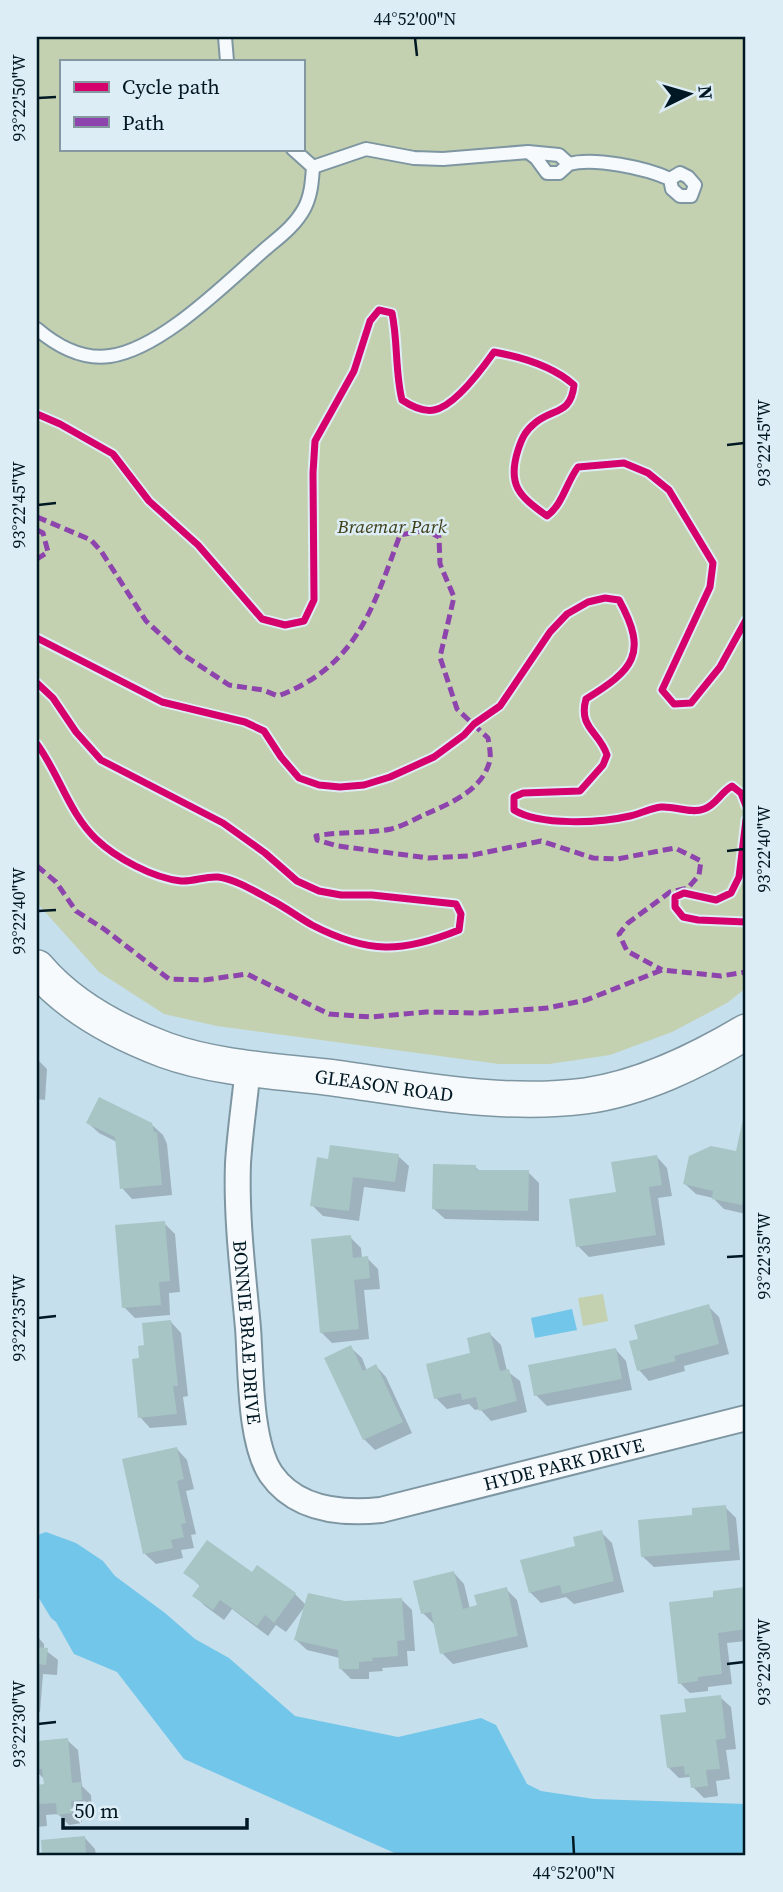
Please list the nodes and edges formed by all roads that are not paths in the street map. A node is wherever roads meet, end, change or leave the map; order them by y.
1 (225, 37) edge
2 (227, 60) edge
3 (294, 150) edge
4 (528, 152) junction
5 (569, 164) junction
6 (313, 167) junction
7 (670, 179) dead end
8 (37, 329) edge
9 (37, 968) edge
10 (746, 1032) edge
11 (248, 1068) junction
12 (746, 1418) edge
13 (382, 1510) joint

1 - 2 lane
3 - 6 lane
4 - 5 lane
4 - 5 lane
4 - 6 lane
5 - 7 lane
6 - 8 lane
9 - 11 street, GLEASON ROAD
10 - 11 street, GLEASON ROAD
11 - 13 street, BONNIE BRAE DRIVE
12 - 13 street, HYDE PARK DRIVE

